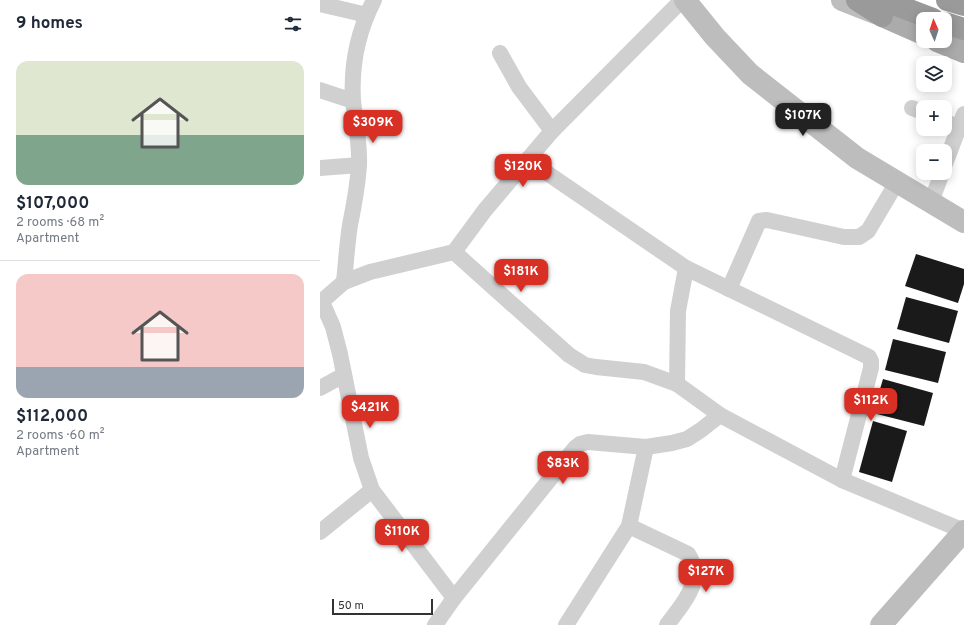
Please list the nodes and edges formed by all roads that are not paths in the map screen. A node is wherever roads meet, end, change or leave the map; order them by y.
1 (374, 0) edge
2 (684, 0) edge
3 (842, 0) edge
4 (857, 0) edge
5 (947, 0) edge
6 (320, 4) edge
7 (964, 5) edge
8 (883, 8) edge
9 (367, 15) junction
10 (916, 15) edge
11 (952, 25) edge
12 (916, 29) edge
13 (964, 29) edge
14 (952, 47) edge
15 (964, 52) edge
16 (500, 53) dead end
17 (320, 90) edge
18 (353, 101) junction
19 (956, 121) edge
20 (552, 131) junction
21 (950, 144) edge
22 (528, 160) junction
23 (359, 165) junction
24 (320, 168) edge
25 (939, 180) edge
26 (897, 182) junction
27 (931, 202) junction
28 (964, 222) edge
29 (454, 252) junction
30 (686, 268) junction
31 (344, 282) junction
32 (729, 289) junction
33 (321, 302) edge
34 (344, 375) junction
35 (677, 384) junction
36 (320, 388) edge
37 (720, 415) junction
38 (646, 447) junction
39 (842, 480) junction
40 (372, 490) junction
41 (629, 526) junction
42 (964, 531) edge
43 (320, 532) edge
44 (454, 598) junction
45 (435, 625) edge
46 (566, 625) edge
47 (667, 625) edge
48 (881, 625) edge

1 - 9 street
2 - 20 street
2 - 26 street
3 - 8 street
4 - 8 highway
5 - 7 highway
6 - 9 street
8 - 10 highway
8 - 12 main road
9 - 18 street
11 - 13 highway
14 - 15 main road
16 - 20 street
17 - 18 street
18 - 23 street
19 - 21 street
20 - 22 street
22 - 29 street
22 - 30 street
23 - 24 street
23 - 31 street
25 - 27 street
26 - 27 street
26 - 32 street
27 - 28 street
29 - 31 street
29 - 35 street
30 - 32 street
30 - 35 street
31 - 33 street
32 - 39 street
33 - 34 street
34 - 36 street
34 - 40 street
35 - 37 street
37 - 38 street
37 - 39 street
38 - 41 street
38 - 44 street
39 - 42 street
40 - 43 street
40 - 44 street
41 - 46 street
41 - 47 street
42 - 48 street
44 - 45 street

